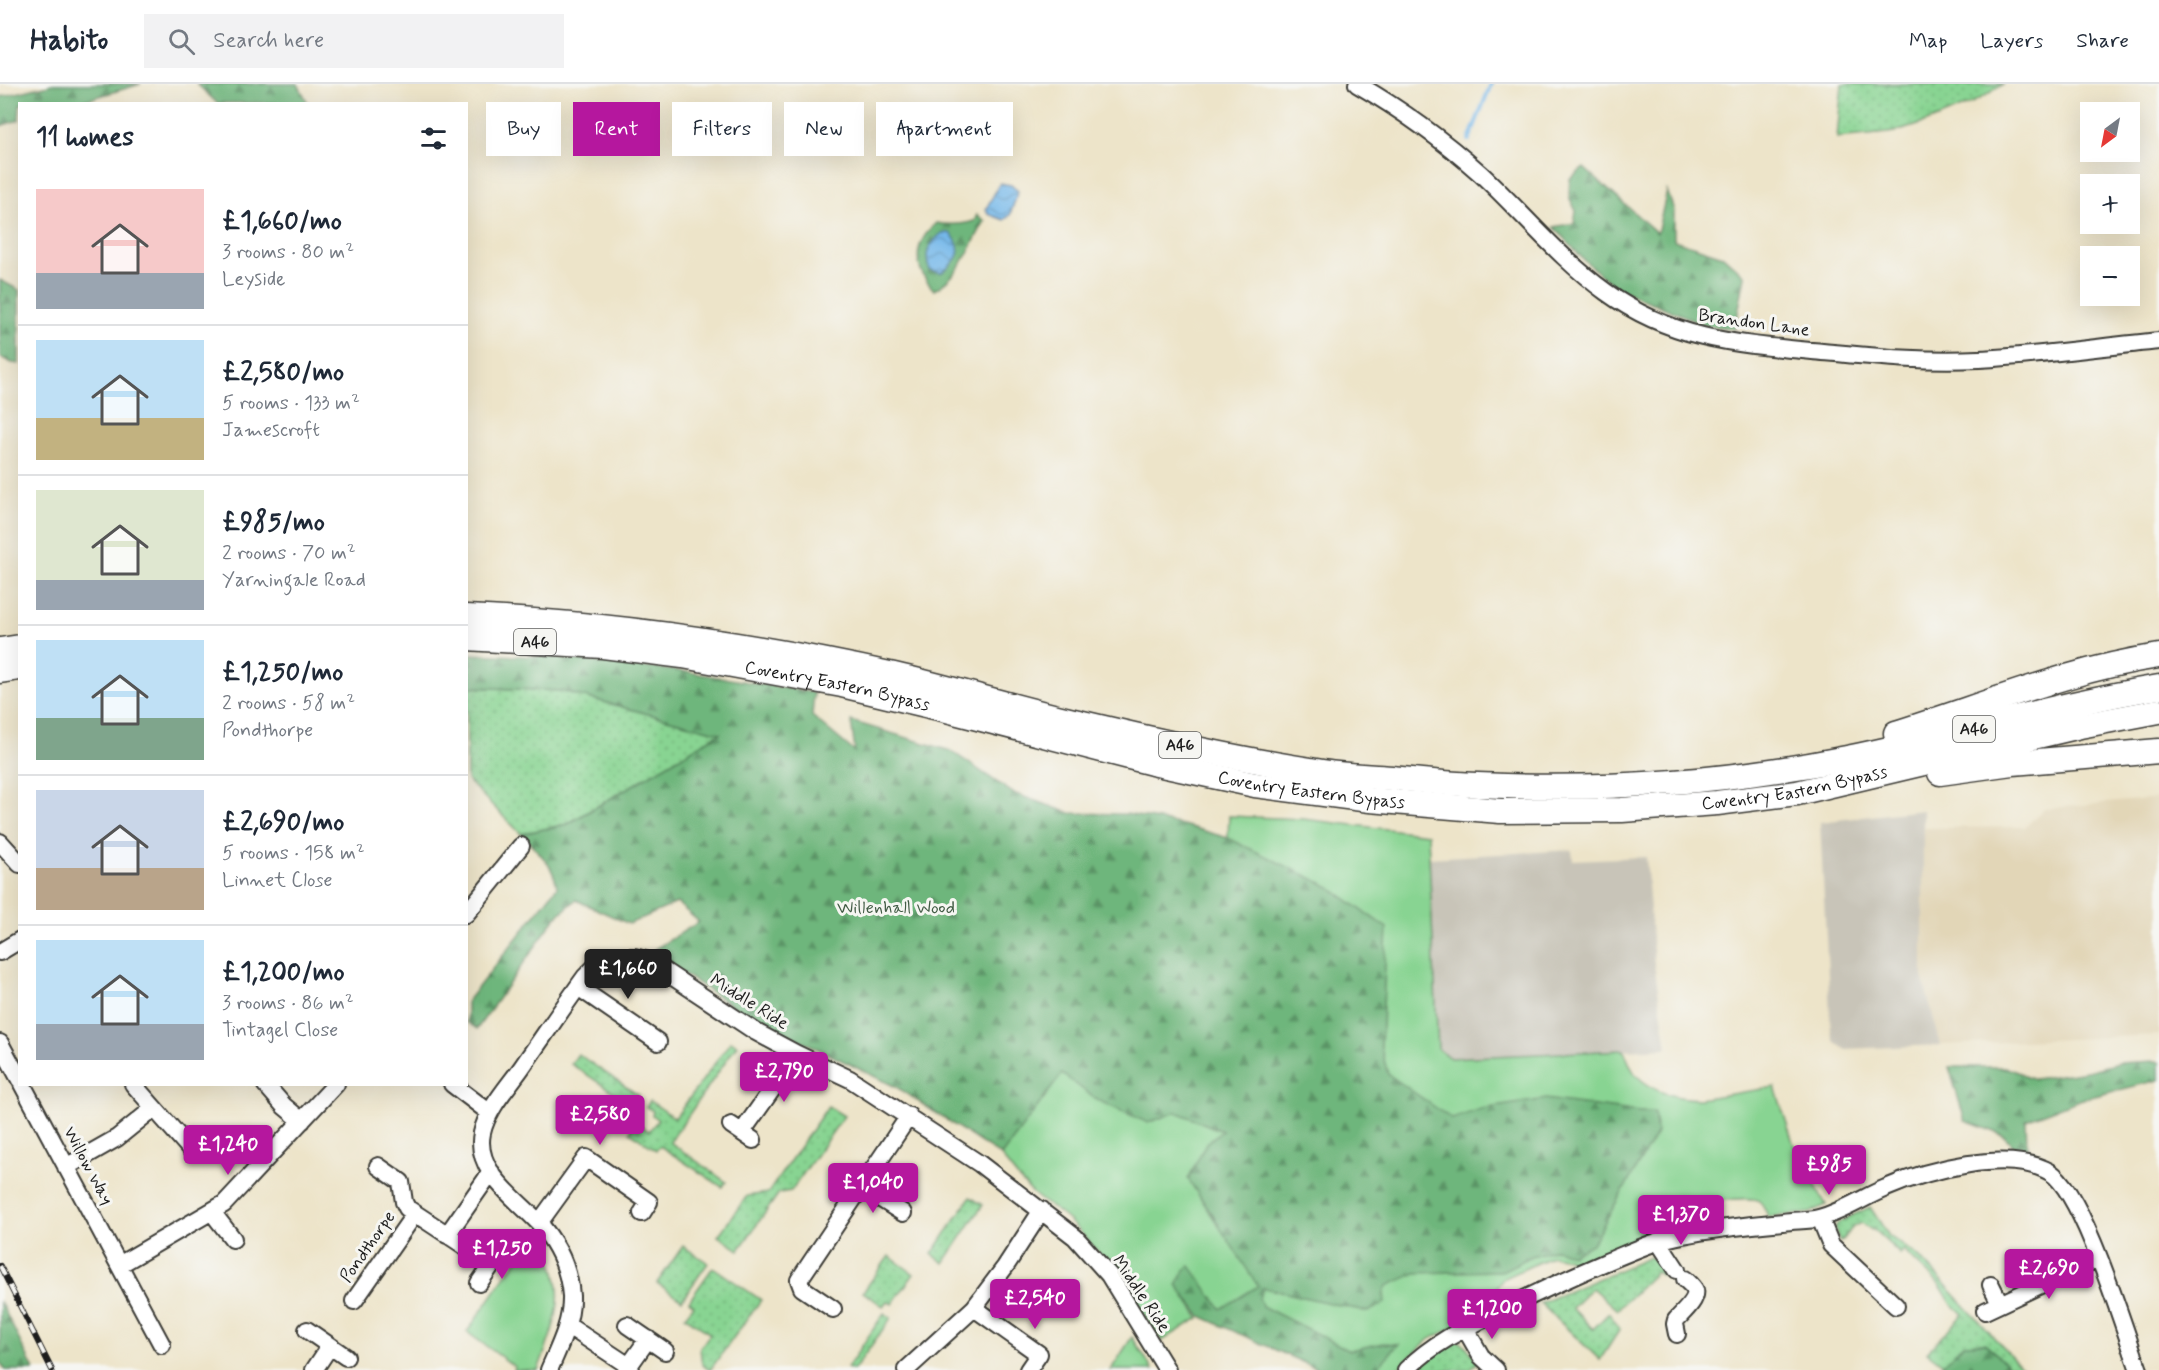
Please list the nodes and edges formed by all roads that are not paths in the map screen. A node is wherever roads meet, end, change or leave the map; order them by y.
1 (1357, 84) edge
2 (2159, 341) edge
3 (468, 617) edge
4 (468, 638) edge
5 (18, 647) edge
6 (0, 650) edge
7 (2159, 656) edge
8 (18, 668) edge
9 (0, 671) edge
10 (2159, 687) edge
11 (2159, 711) edge
12 (2159, 751) edge
13 (1788, 767) junction
14 (1797, 793) junction
15 (0, 842) edge
16 (520, 846) dead end
17 (18, 862) edge
18 (468, 911) edge
19 (18, 941) edge
20 (0, 952) edge
21 (578, 987) junction
22 (658, 1042) dead end
23 (0, 1043) edge
24 (797, 1054) junction
25 (17, 1069) edge
26 (23, 1086) edge
27 (135, 1086) edge
28 (267, 1086) edge
29 (334, 1086) edge
30 (455, 1086) edge
31 (154, 1108) junction
32 (490, 1113) junction
33 (909, 1116) junction
34 (302, 1121) junction
35 (742, 1132) dead end
36 (191, 1150) dead end
37 (378, 1166) dead end
38 (66, 1167) junction
39 (491, 1172) junction
40 (862, 1187) junction
41 (1042, 1210) junction
42 (212, 1212) junction
43 (903, 1213) dead end
44 (642, 1214) dead end
45 (414, 1215) junction
46 (1820, 1218) junction
47 (539, 1223) junction
48 (447, 1235) junction
49 (233, 1239) dead end
50 (1658, 1241) junction
51 (2098, 1258) junction
52 (119, 1265) junction
53 (479, 1283) dead end
54 (1991, 1285) dead end
55 (354, 1302) dead end
56 (1896, 1306) dead end
57 (974, 1308) junction
58 (833, 1309) dead end
59 (567, 1325) junction
60 (627, 1325) dead end
61 (1465, 1328) junction
62 (307, 1330) dead end
63 (1677, 1334) dead end
64 (648, 1339) junction
65 (162, 1345) dead end
66 (330, 1346) junction
67 (665, 1351) dead end
68 (346, 1357) dead end
69 (628, 1368) edge
70 (314, 1370) edge
71 (549, 1370) edge
72 (906, 1370) edge
73 (1028, 1370) edge
74 (1167, 1370) edge
75 (1406, 1370) edge
76 (1496, 1370) edge
77 (2139, 1370) edge

1 - 2 street, Brandon Lane
3 - 13 highway, Coventry Eastern Bypass / A46
4 - 14 highway, Coventry Eastern Bypass / A46
5 - 6 highway
7 - 13 highway
8 - 9 highway
10 - 13 highway, Coventry Eastern Bypass / A46
11 - 14 highway, Coventry Eastern Bypass / A46
12 - 14 highway
15 - 17 street
16 - 18 street
19 - 20 street
21 - 22 street
21 - 24 street, Middle Ride
21 - 32 street, Middle Ride
23 - 25 street
24 - 33 street, Middle Ride
24 - 35 street
26 - 38 street, Willow Way
27 - 31 street
28 - 34 street
29 - 34 street
30 - 32 street
31 - 36 street
31 - 38 street
32 - 39 street, Middle Ride
33 - 40 street
33 - 41 street, Middle Ride
34 - 42 street
37 - 45 street, Pondthorpe
38 - 52 street, Willow Way
39 - 47 street, Middle Ride
39 - 48 street
40 - 43 street
40 - 58 street
41 - 57 street
41 - 74 street, Middle Ride
42 - 49 street
42 - 52 street
44 - 47 street
45 - 48 street, Pondthorpe
45 - 55 street, Pondthorpe
46 - 50 street
46 - 51 street
46 - 56 street
47 - 59 street, Middle Ride
48 - 53 street, Pondthorpe
50 - 61 street
50 - 63 street
51 - 54 street
51 - 77 street
52 - 65 street, Willow Way
57 - 72 street
57 - 73 street
59 - 69 street
59 - 71 street, Middle Ride
60 - 64 street
61 - 75 street
61 - 76 street
62 - 66 street
64 - 67 street
64 - 69 street
66 - 68 street
66 - 70 street

